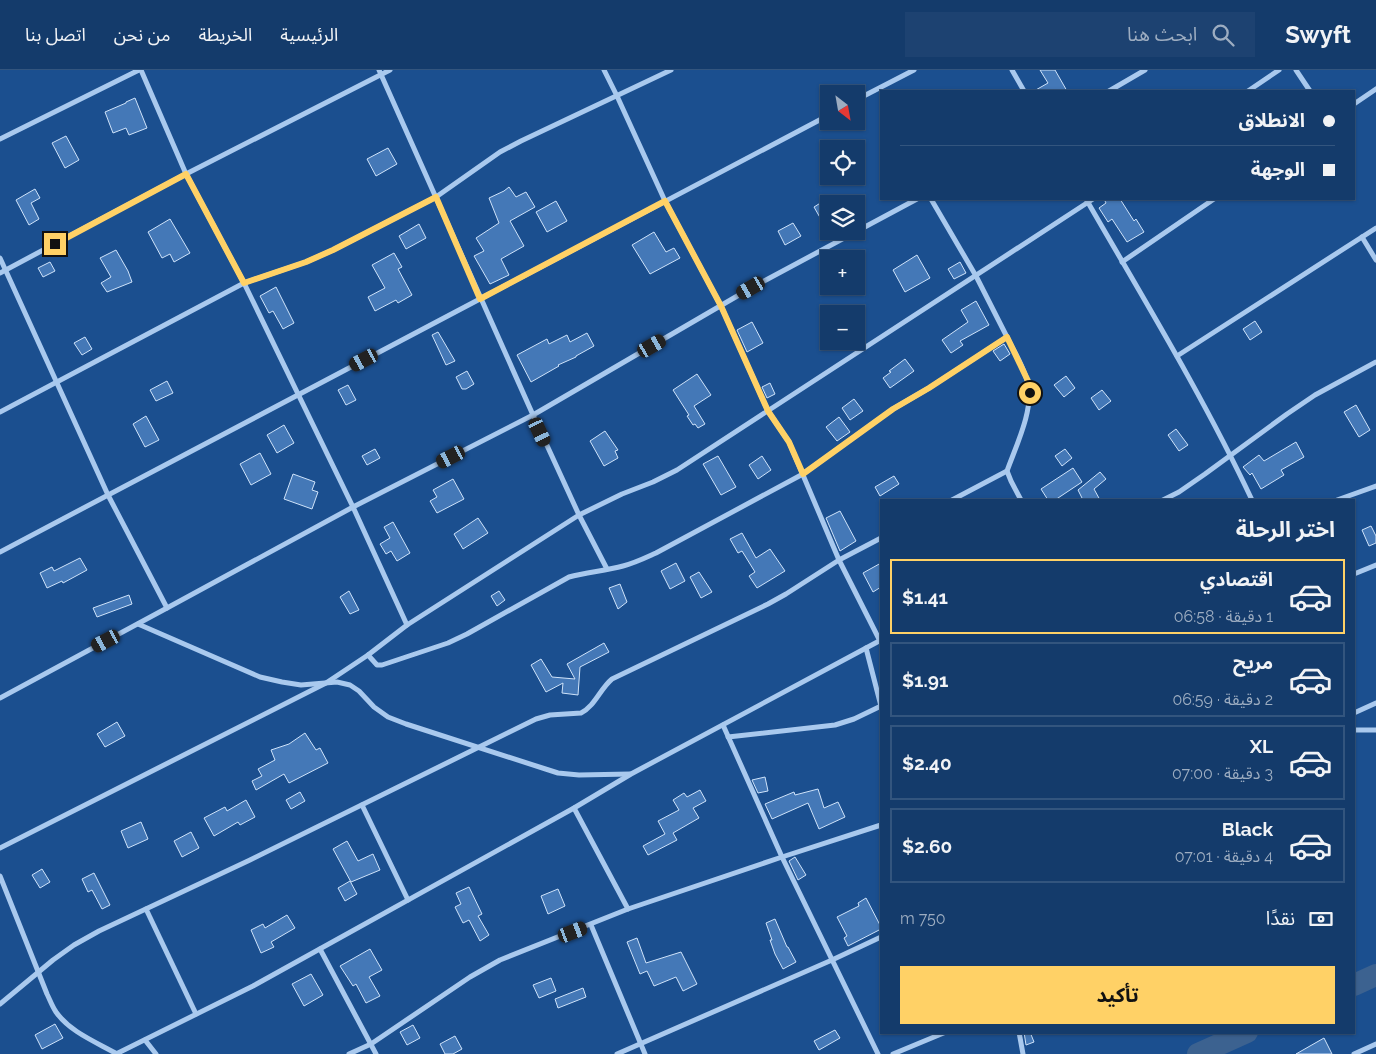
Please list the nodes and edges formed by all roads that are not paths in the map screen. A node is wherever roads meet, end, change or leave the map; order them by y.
1 (140, 70) edge
2 (390, 70) edge
3 (604, 70) edge
4 (671, 70) edge
5 (914, 70) edge
6 (1012, 70) edge
7 (1145, 70) edge
8 (1279, 70) edge
9 (1296, 70) edge
10 (380, 72) edge
11 (1376, 88) edge
12 (1023, 90) edge
13 (1111, 90) edge
14 (1249, 90) edge
15 (1309, 90) edge
16 (865, 95) edge
17 (617, 96) junction
18 (1355, 103) edge
19 (820, 120) edge
20 (0, 139) edge
21 (186, 174) junction
22 (436, 197) junction
23 (915, 200) edge
24 (932, 200) edge
25 (1213, 200) edge
26 (665, 201) junction
27 (1087, 201) edge
28 (1376, 228) edge
29 (1362, 237) junction
30 (0, 258) edge
31 (1376, 260) edge
32 (1122, 262) junction
33 (6, 270) junction
34 (0, 272) edge
35 (976, 276) junction
36 (244, 283) junction
37 (480, 299) junction
38 (721, 306) junction
39 (1007, 337) junction
40 (1177, 356) junction
41 (1376, 362) edge
42 (56, 382) junction
43 (298, 395) junction
44 (768, 411) junction
45 (0, 412) edge
46 (532, 415) junction
47 (1230, 455) junction
48 (1008, 471) junction
49 (803, 474) junction
50 (1376, 486) edge
51 (108, 495) junction
52 (954, 499) edge
53 (1020, 499) edge
54 (1165, 499) edge
55 (1252, 499) edge
56 (1340, 499) edge
57 (352, 507) junction
58 (579, 515) junction
59 (880, 539) edge
60 (0, 552) edge
61 (839, 560) junction
62 (1376, 565) edge
63 (607, 569) junction
64 (1355, 574) edge
65 (168, 608) junction
66 (138, 624) junction
67 (407, 625) junction
68 (880, 639) edge
69 (880, 641) edge
70 (866, 648) junction
71 (368, 655) junction
72 (326, 683) junction
73 (0, 698) edge
74 (880, 702) edge
75 (1376, 703) edge
76 (880, 706) edge
77 (1355, 713) edge
78 (723, 725) junction
79 (1355, 730) edge
80 (1376, 730) edge
81 (728, 737) junction
82 (478, 748) junction
83 (631, 774) junction
84 (362, 805) junction
85 (574, 808) junction
86 (880, 825) edge
87 (0, 848) edge
88 (782, 857) junction
89 (0, 876) edge
90 (408, 900) junction
91 (146, 909) junction
92 (628, 909) junction
93 (591, 925) junction
94 (880, 936) edge
95 (320, 949) junction
96 (832, 960) junction
97 (38, 972) junction
98 (0, 1004) edge
99 (196, 1014) junction
100 (941, 1034) edge
101 (1019, 1034) edge
102 (145, 1040) junction
103 (371, 1044) junction
104 (641, 1044) junction
105 (1376, 1044) edge
106 (116, 1054) edge
107 (156, 1054) edge
108 (349, 1054) edge
109 (376, 1054) edge
110 (617, 1054) edge
111 (645, 1054) edge
112 (878, 1054) edge
113 (893, 1054) edge
114 (1023, 1054) edge
115 (1354, 1054) edge

1 - 20 street
1 - 21 street
2 - 10 street
3 - 17 street
4 - 17 street
5 - 16 street
6 - 12 street
7 - 13 street
8 - 14 street
9 - 15 street
10 - 21 street
10 - 22 street
11 - 18 street
17 - 22 street
17 - 26 street
19 - 26 street
21 - 33 street
21 - 36 street
22 - 36 street
22 - 37 street
23 - 38 street
24 - 35 street
25 - 32 street
26 - 37 street
26 - 38 street
27 - 32 street
27 - 35 street
28 - 29 street
29 - 31 street
29 - 40 street
30 - 33 street
32 - 40 street
33 - 34 street
33 - 42 street
35 - 39 street
35 - 44 street
36 - 42 street
36 - 43 street
37 - 43 street
37 - 46 street
38 - 44 street
38 - 46 street
39 - 48 street
39 - 49 street
40 - 47 street
41 - 47 street
42 - 45 street
42 - 51 street
43 - 51 street
43 - 57 street
44 - 49 street
44 - 58 street
46 - 57 street
46 - 58 street
47 - 54 street
47 - 55 street
48 - 52 street
48 - 53 street
49 - 61 street
49 - 63 street
50 - 56 street
51 - 60 street
51 - 65 street
57 - 65 street
57 - 67 street
58 - 63 street
58 - 67 street
59 - 61 street
61 - 68 street
61 - 82 street
62 - 64 street
63 - 71 street
65 - 66 street
66 - 72 street
66 - 73 street
67 - 71 street
69 - 70 street
70 - 74 street
70 - 78 street
71 - 72 street
72 - 82 street
72 - 87 street
75 - 77 street
76 - 81 street
78 - 81 street
78 - 83 street
79 - 80 street
81 - 88 street
82 - 83 street
82 - 84 street
83 - 85 street
84 - 90 street
84 - 91 street
85 - 90 street
85 - 92 street
86 - 88 street
88 - 92 street
88 - 96 street
89 - 97 street
90 - 95 street
91 - 97 street
91 - 99 street
92 - 93 street
93 - 103 street
93 - 104 street
94 - 96 street
95 - 99 street
95 - 103 street
96 - 104 street
96 - 112 street
97 - 98 street
97 - 106 street
99 - 102 street
100 - 113 street
101 - 114 street
102 - 106 street
102 - 107 street
103 - 108 street
103 - 109 street
104 - 110 street
104 - 111 street
105 - 115 street

